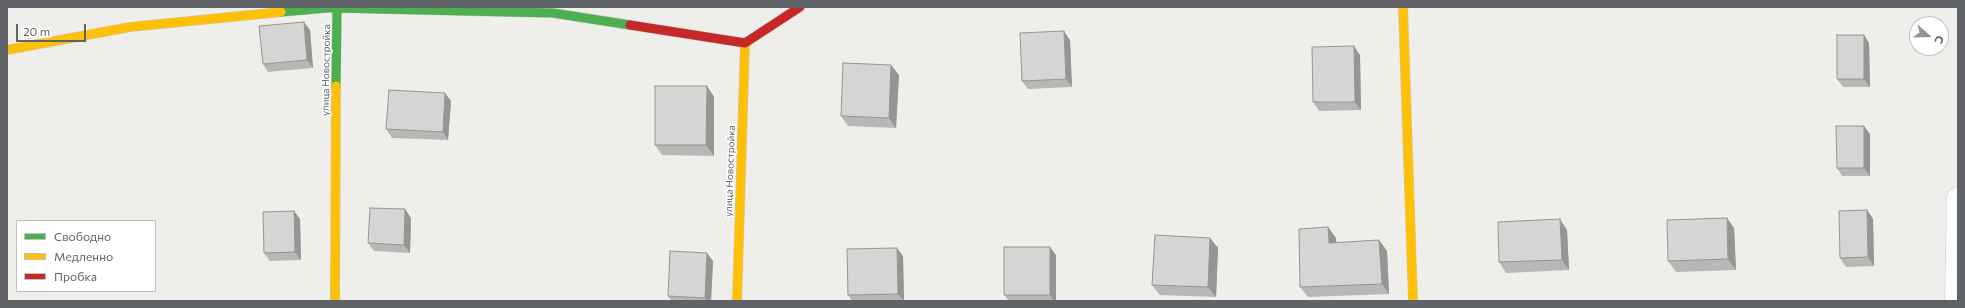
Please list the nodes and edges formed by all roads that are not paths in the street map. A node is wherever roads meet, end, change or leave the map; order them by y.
1 (800, 7) edge
2 (1403, 7) edge
3 (338, 8) edge
4 (745, 43) junction
5 (7, 50) edge
6 (1958, 198) edge
7 (335, 301) edge
8 (737, 301) edge
9 (1413, 301) edge
10 (1956, 301) edge

1 - 4 street
2 - 9 street
3 - 4 street
3 - 5 street
3 - 7 street, улица Новостройка
4 - 8 street, улица Новостройка
6 - 10 street

